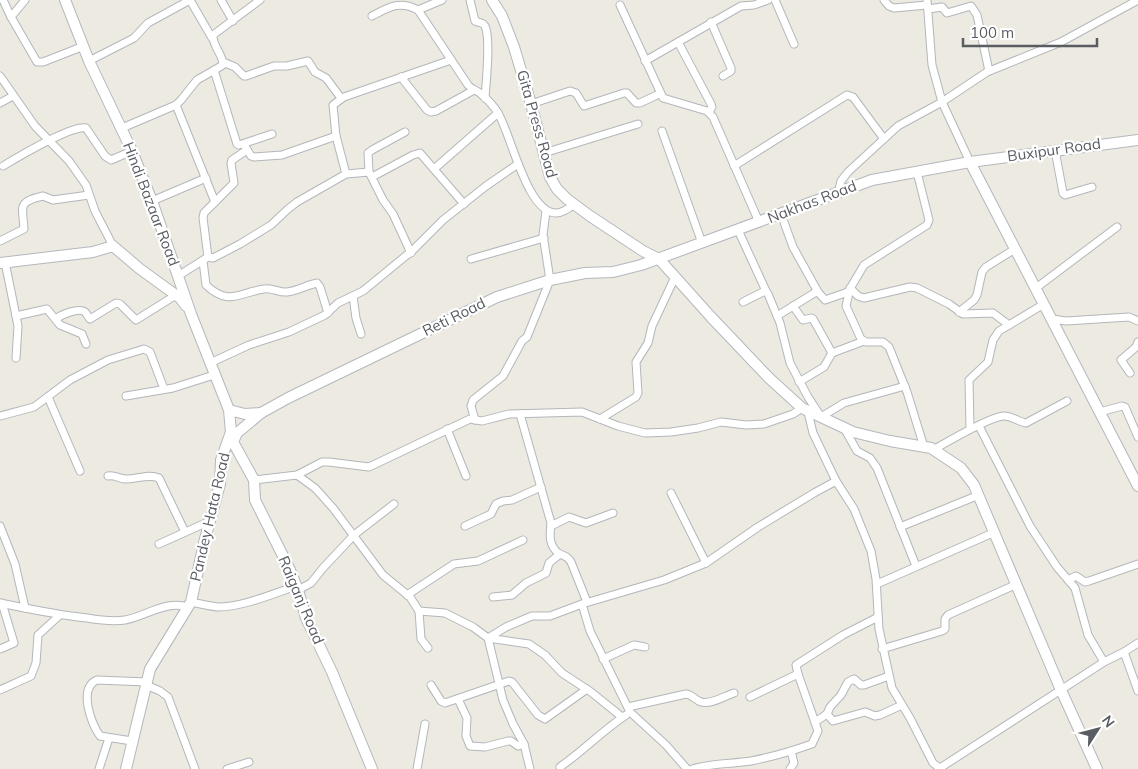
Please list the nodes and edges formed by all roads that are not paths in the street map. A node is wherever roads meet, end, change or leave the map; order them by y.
1 (3, 0) edge
2 (25, 0) edge
3 (65, 0) edge
4 (190, 0) edge
5 (221, 0) edge
6 (260, 0) edge
7 (442, 0) edge
8 (470, 0) edge
9 (474, 0) edge
10 (492, 0) edge
11 (768, 0) edge
12 (775, 0) edge
13 (884, 0) edge
14 (1138, 0) edge
15 (389, 3) edge
16 (927, 4) edge
17 (620, 5) dead end
18 (418, 10) junction
19 (372, 16) dead end
20 (11, 17) junction
21 (233, 21) junction
22 (711, 22) junction
23 (212, 38) junction
24 (678, 42) junction
25 (794, 44) dead end
26 (84, 46) junction
27 (451, 60) junction
28 (644, 61) junction
29 (89, 62) junction
30 (223, 62) junction
31 (214, 70) junction
32 (989, 71) junction
33 (0, 76) edge
34 (723, 76) dead end
35 (401, 77) junction
36 (474, 90) junction
37 (659, 94) junction
38 (14, 96) junction
39 (342, 98) junction
40 (488, 100) junction
41 (942, 102) junction
42 (0, 103) edge
43 (531, 104) junction
44 (176, 105) junction
45 (709, 112) junction
46 (498, 113) junction
47 (638, 124) dead end
48 (122, 128) junction
49 (662, 131) dead end
50 (405, 132) dead end
51 (272, 134) dead end
52 (336, 136) junction
53 (884, 139) junction
54 (1138, 140) edge
55 (48, 141) junction
56 (246, 147) junction
57 (1055, 150) junction
58 (132, 151) junction
59 (544, 153) junction
60 (970, 162) junction
61 (518, 164) junction
62 (3, 166) dead end
63 (734, 166) junction
64 (434, 169) junction
65 (917, 172) junction
66 (346, 174) junction
67 (371, 174) junction
68 (206, 178) junction
69 (1092, 187) dead end
70 (838, 193) junction
71 (89, 195) junction
72 (152, 201) junction
73 (215, 202) junction
74 (464, 204) junction
75 (573, 205) junction
76 (546, 211) junction
77 (781, 214) junction
78 (759, 222) junction
79 (1117, 227) dead end
80 (738, 230) junction
81 (544, 238) junction
82 (0, 241) edge
83 (702, 243) junction
84 (113, 246) junction
85 (1015, 249) junction
86 (410, 253) junction
87 (471, 258) dead end
88 (206, 259) junction
89 (659, 259) junction
90 (2, 262) edge
91 (178, 276) junction
92 (675, 277) junction
93 (550, 280) junction
94 (850, 288) junction
95 (1036, 288) junction
96 (766, 291) junction
97 (818, 292) junction
98 (176, 295) junction
99 (353, 296) junction
100 (743, 302) dead end
101 (1044, 304) junction
102 (793, 306) junction
103 (959, 312) junction
104 (328, 313) junction
105 (191, 314) junction
106 (16, 316) junction
107 (777, 316) junction
108 (55, 319) junction
109 (1052, 319) junction
110 (1138, 321) edge
111 (1009, 325) junction
112 (361, 334) dead end
113 (864, 341) junction
114 (1138, 342) edge
115 (86, 344) dead end
116 (832, 353) junction
117 (16, 358) dead end
118 (210, 363) junction
119 (1130, 373) dead end
120 (214, 375) junction
121 (799, 382) junction
122 (905, 386) junction
123 (164, 389) junction
124 (126, 396) dead end
125 (48, 397) junction
126 (1067, 401) dead end
127 (229, 410) junction
128 (805, 410) junction
129 (1100, 412) junction
130 (261, 413) junction
131 (520, 414) junction
132 (0, 416) edge
133 (821, 417) junction
134 (600, 419) junction
135 (475, 420) junction
136 (979, 426) junction
137 (844, 428) junction
138 (447, 429) junction
139 (970, 429) junction
140 (234, 432) junction
141 (1138, 438) edge
142 (929, 448) junction
143 (80, 472) dead end
144 (297, 475) junction
145 (108, 476) dead end
146 (466, 476) dead end
147 (254, 480) junction
148 (836, 481) junction
149 (1138, 486) edge
150 (541, 487) junction
151 (671, 493) dead end
152 (979, 495) junction
153 (394, 504) dead end
154 (613, 513) dead end
155 (210, 521) junction
156 (0, 526) edge
157 (465, 526) dead end
158 (551, 526) junction
159 (900, 527) junction
160 (185, 532) junction
161 (994, 532) junction
162 (354, 535) junction
163 (523, 540) dead end
164 (159, 544) dead end
165 (560, 554) junction
166 (706, 564) junction
167 (1138, 564) edge
168 (916, 566) junction
169 (1068, 580) junction
170 (877, 584) junction
171 (1017, 584) junction
172 (297, 588) junction
173 (407, 595) junction
174 (493, 598) dead end
175 (1, 603) edge
176 (584, 603) junction
177 (189, 605) junction
178 (25, 608) junction
179 (419, 611) junction
180 (60, 615) junction
181 (878, 617) junction
182 (488, 638) junction
183 (1138, 643) edge
184 (645, 647) dead end
185 (428, 648) dead end
186 (0, 649) edge
187 (882, 649) junction
188 (1124, 652) junction
189 (603, 659) junction
190 (1104, 662) junction
191 (798, 674) junction
192 (889, 676) junction
193 (146, 684) junction
194 (431, 685) dead end
195 (499, 685) junction
196 (1137, 686) edge
197 (587, 689) junction
198 (0, 690) edge
199 (1061, 690) junction
200 (734, 693) dead end
201 (750, 697) dead end
202 (458, 699) junction
203 (902, 705) junction
204 (629, 709) junction
205 (827, 714) junction
206 (622, 717) junction
207 (815, 722) junction
208 (425, 724) dead end
209 (109, 738) junction
210 (132, 741) junction
211 (524, 744) junction
212 (791, 752) junction
213 (249, 762) dead end
214 (931, 766) edge
215 (560, 767) dead end
216 (940, 768) edge
217 (98, 769) edge
218 (126, 769) edge
219 (195, 769) edge
220 (227, 769) edge
221 (372, 769) edge
222 (417, 769) edge
223 (530, 769) edge
224 (687, 769) edge
225 (692, 769) edge
226 (790, 769) edge
227 (1097, 769) edge

1 - 20 street
2 - 20 street
3 - 26 main road, Hindi Bazaar Road
4 - 23 street
4 - 29 street
5 - 21 street
6 - 21 street
7 - 18 street
8 - 9 street
8 - 40 street
10 - 43 main road, Gita Press Road
11 - 22 street
12 - 25 street
13 - 16 street
14 - 32 street
15 - 18 street
15 - 19 street
16 - 32 street
16 - 41 street
17 - 28 street
18 - 27 street
20 - 26 street
21 - 23 street
22 - 24 street
22 - 34 street
23 - 30 street
24 - 28 street
24 - 45 street
26 - 29 main road, Hindi Bazaar Road
27 - 35 street
27 - 36 street
28 - 37 street
29 - 48 main road, Hindi Bazaar Road
30 - 31 street
30 - 39 street
31 - 44 street
31 - 56 street
32 - 41 street
33 - 38 street
35 - 36 street
35 - 39 street
36 - 40 street
37 - 43 street
37 - 45 street
38 - 42 street
38 - 55 street
39 - 52 street
40 - 46 street
41 - 53 street
41 - 60 street
43 - 59 main road, Gita Press Road
44 - 48 street
44 - 68 street
45 - 63 street
46 - 61 street
46 - 64 street
47 - 59 street
48 - 58 main road, Hindi Bazaar Road
49 - 83 street
50 - 67 street
51 - 56 street
52 - 56 street
52 - 66 street
53 - 63 street
53 - 70 street
54 - 57 main road, Buxipur Road
55 - 58 street
55 - 62 street
55 - 71 street
56 - 73 street
57 - 60 main road, Buxipur Road
57 - 69 street
58 - 72 main road, Hindi Bazaar Road
59 - 75 main road, Gita Press Road
60 - 65 main road, Nakhas Road
60 - 85 main road
61 - 74 street
61 - 76 street
63 - 78 street
64 - 67 street
64 - 74 street
65 - 70 main road, Nakhas Road
65 - 94 street
66 - 67 street
66 - 88 street
67 - 86 street
68 - 72 street
68 - 73 street
70 - 77 main road, Nakhas Road
71 - 82 street
71 - 84 street
72 - 91 main road, Hindi Bazaar Road
73 - 88 street
74 - 86 street
75 - 76 street
75 - 89 main road, Gita Press Road
76 - 81 street
77 - 78 main road, Nakhas Road
77 - 97 street
78 - 80 main road, Nakhas Road
79 - 95 street
80 - 83 main road, Nakhas Road
80 - 96 street
81 - 87 street
81 - 93 street
83 - 89 main road, Nakhas Road
84 - 90 main road
84 - 98 main road
85 - 95 main road
85 - 103 street
86 - 99 street
88 - 91 street
88 - 104 street
89 - 92 main road, Gita Press Road
89 - 93 main road, Reti Road
90 - 106 street
91 - 105 main road, Hindi Bazaar Road
92 - 128 main road, Gita Press Road
92 - 134 street
93 - 130 main road, Reti Road
93 - 135 street
94 - 97 street
94 - 103 street
94 - 113 street
95 - 101 main road
96 - 100 street
96 - 107 street
97 - 102 street
98 - 105 main road
98 - 108 street
99 - 104 street
99 - 112 street
101 - 109 main road
101 - 111 street
102 - 107 street
102 - 116 street
103 - 111 street
104 - 118 street
105 - 118 main road, Hindi Bazaar Road
106 - 108 street
106 - 117 street
107 - 121 street
108 - 115 street
109 - 110 street
109 - 129 main road
111 - 139 street
113 - 116 street
113 - 122 street
114 - 119 street
116 - 121 street
118 - 120 main road, Hindi Bazaar Road
120 - 123 street
120 - 127 main road, Hindi Bazaar Road
121 - 133 street
122 - 133 street
122 - 142 street
123 - 124 street
123 - 125 street
125 - 132 street
125 - 143 street
126 - 136 street
127 - 130 main road
127 - 140 main road, Hindi Bazaar Road
128 - 133 main road
128 - 134 street
128 - 148 street
129 - 141 street
129 - 149 main road
130 - 140 main road, Reti Road
131 - 134 street
131 - 135 street
131 - 150 street
133 - 137 main road
135 - 138 street
136 - 139 street
136 - 169 street
137 - 142 main road
137 - 159 street
138 - 144 street
138 - 146 street
139 - 142 street
140 - 147 main road, Raiganj Road
140 - 155 main road, Pandey Hata Road
142 - 152 main road
144 - 147 street
144 - 162 street
145 - 160 street
147 - 172 main road, Raiganj Road
148 - 166 street
148 - 170 street
150 - 157 street
150 - 158 street
151 - 166 street
152 - 159 street
152 - 161 main road
153 - 162 street
154 - 158 street
155 - 160 street
155 - 177 main road, Pandey Hata Road
156 - 178 street
158 - 165 street
159 - 168 street
160 - 164 street
161 - 168 street
161 - 171 main road
162 - 172 street
162 - 173 street
163 - 173 street
165 - 174 street
165 - 176 street
166 - 176 street
167 - 169 street
168 - 170 street
169 - 190 street
170 - 181 street
171 - 187 street
171 - 199 main road
172 - 177 street
172 - 221 main road, Raiganj Road
173 - 179 street
175 - 178 street
175 - 186 street
176 - 182 street
176 - 189 street
177 - 180 street
177 - 193 main road, Pandey Hata Road
178 - 180 street
179 - 182 street
179 - 185 street
180 - 198 street
181 - 187 street
181 - 191 street
182 - 195 street
182 - 197 street
183 - 188 street
184 - 189 street
187 - 192 street
188 - 190 street
188 - 196 street
189 - 204 street
190 - 199 street
191 - 201 street
191 - 207 street
192 - 203 street
192 - 205 street
193 - 209 street
193 - 210 main road, Pandey Hata Road
193 - 219 street
194 - 202 street
195 - 197 street
195 - 202 street
195 - 211 street
197 - 206 street
199 - 216 street
199 - 227 main road
200 - 204 street
202 - 211 street
203 - 205 street
203 - 214 street
204 - 206 street
204 - 224 street
205 - 207 street
206 - 215 street
207 - 212 street
208 - 222 street
209 - 210 street
209 - 217 street
210 - 218 main road, Pandey Hata Road
211 - 223 street
212 - 225 street
212 - 226 street
213 - 220 street
214 - 216 street

